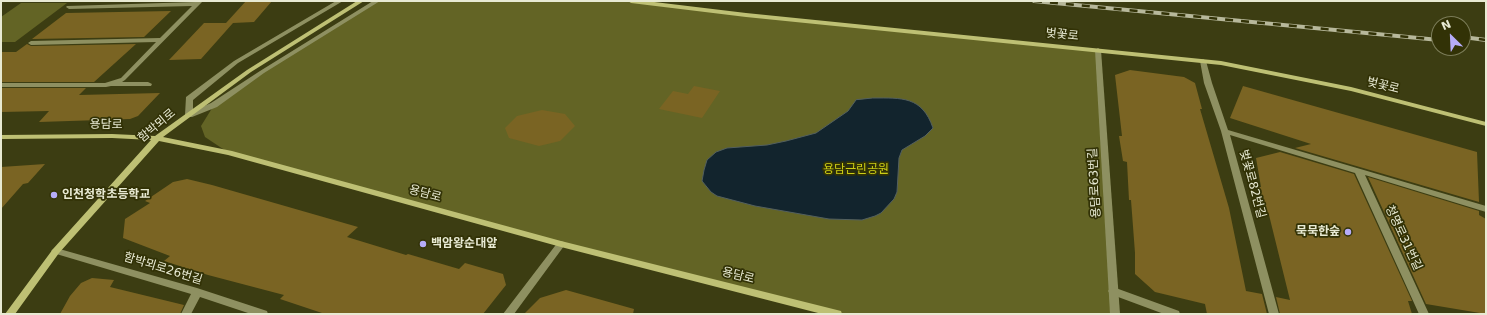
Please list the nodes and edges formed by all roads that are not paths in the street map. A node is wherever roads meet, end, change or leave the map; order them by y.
1 (340, 1) edge
2 (361, 1) edge
3 (377, 1) edge
4 (630, 1) edge
5 (199, 2) edge
6 (69, 7) dead end
7 (161, 40) junction
8 (31, 43) dead end
9 (1098, 50) junction
10 (1203, 61) junction
11 (106, 84) junction
12 (148, 84) dead end
13 (1, 86) edge
14 (189, 115) junction
15 (1486, 124) edge
16 (1225, 131) junction
17 (1, 137) edge
18 (157, 138) junction
19 (1359, 172) junction
20 (1486, 209) edge
21 (562, 244) junction
22 (56, 251) junction
23 (1114, 291) junction
24 (197, 292) junction
25 (10, 314) edge
26 (186, 314) edge
27 (263, 314) edge
28 (508, 314) edge
29 (836, 314) edge
30 (1115, 314) edge
31 (1175, 314) edge
32 (1274, 314) edge
33 (1424, 314) edge

1 - 14 street
2 - 14 street, 함박뫼로
3 - 14 street
4 - 9 street, 벚꽃로
5 - 6 street
5 - 7 street
7 - 8 street
7 - 11 street
9 - 10 street, 벚꽃로
9 - 23 street, 용담로63번길
10 - 15 street, 벚꽃로
10 - 16 street, 벚꽃로82번길
11 - 12 street
11 - 13 street
14 - 18 street, 함박뫼로
16 - 19 street
16 - 32 street, 벚꽃로82번길
17 - 18 street, 용담로
18 - 21 street, 용담로
18 - 22 street, 함박뫼로
19 - 20 street
19 - 33 street, 청명로31번길
21 - 28 street
21 - 29 street, 용담로
22 - 24 street, 함박뫼로26번길
22 - 25 street, 함박뫼로
23 - 30 street, 용담로63번길
23 - 31 street
24 - 26 street
24 - 27 street, 함박뫼로26번길

